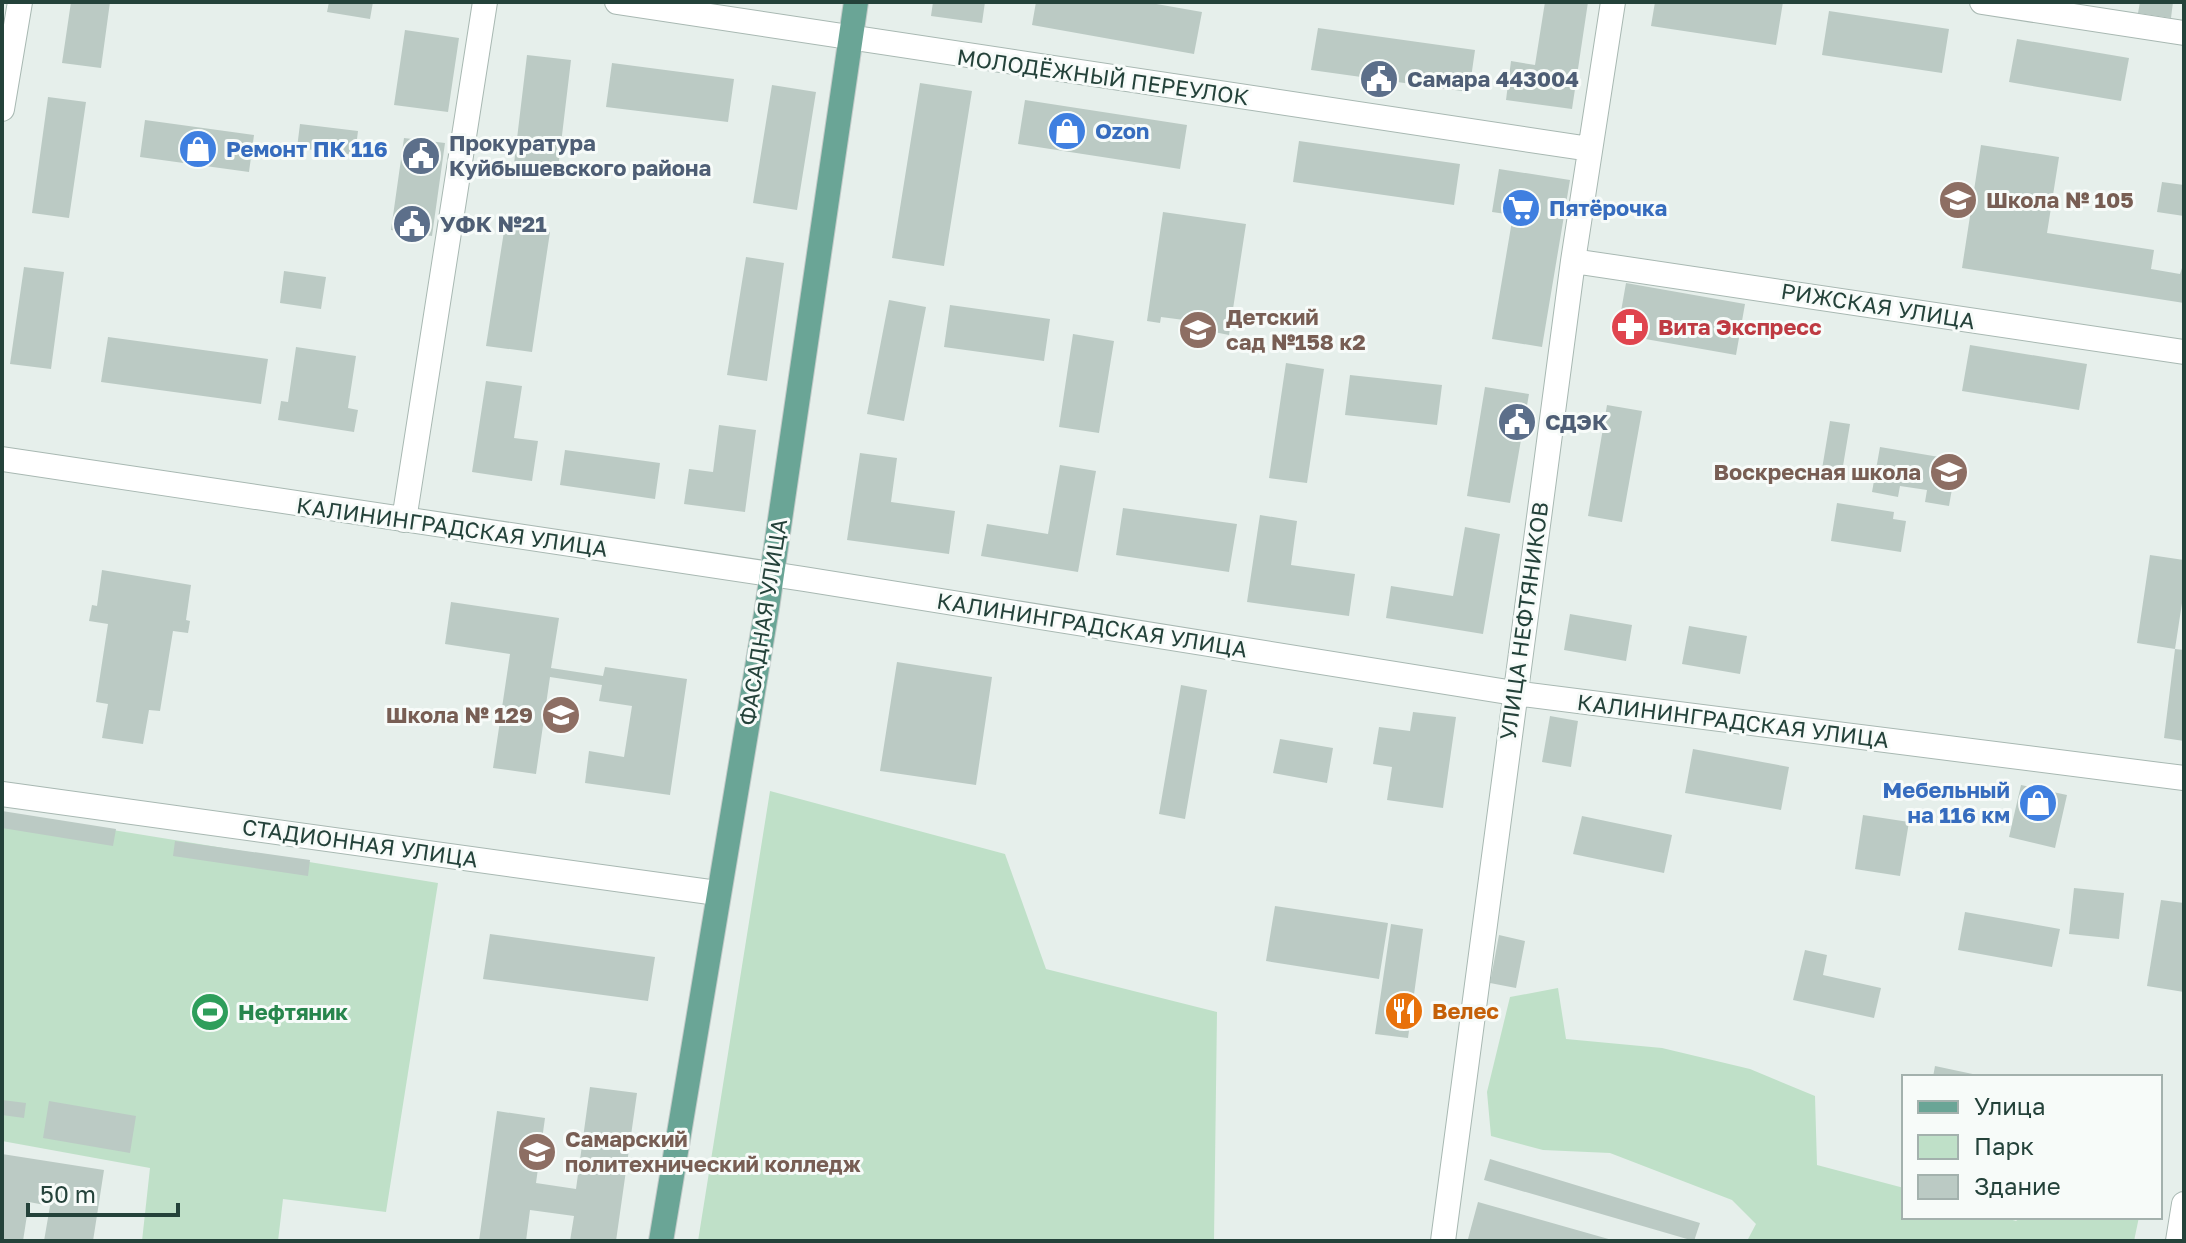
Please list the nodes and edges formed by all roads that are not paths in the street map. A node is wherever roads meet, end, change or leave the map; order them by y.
1 (20, 2) edge
2 (485, 2) edge
3 (617, 2) edge
4 (856, 2) edge
5 (1613, 2) edge
6 (1982, 2) edge
7 (2184, 33) edge
8 (851, 40) junction
9 (2, 109) edge
10 (1590, 149) junction
11 (1573, 261) junction
12 (2184, 352) edge
13 (2, 459) edge
14 (404, 520) junction
15 (772, 574) junction
16 (1514, 693) junction
17 (2184, 778) edge
18 (2, 794) edge
19 (717, 893) junction
20 (2184, 1204) edge
21 (661, 1241) edge
22 (1443, 1241) edge
23 (2178, 1241) edge

1 - 9 street
2 - 14 street
3 - 8 street, МОЛОДЁЖНЫЙ ПЕРЕУЛОК
4 - 8 main road, ФАСАДНАЯ УЛИЦА
5 - 10 street, УЛИЦА НЕФТЯНИКОВ
6 - 7 street
8 - 10 street, МОЛОДЁЖНЫЙ ПЕРЕУЛОК
8 - 15 main road, ФАСАДНАЯ УЛИЦА
10 - 11 street, УЛИЦА НЕФТЯНИКОВ
11 - 12 street, РИЖСКАЯ УЛИЦА
11 - 16 street, УЛИЦА НЕФТЯНИКОВ
13 - 14 street, КАЛИНИНГРАДСКАЯ УЛИЦА
14 - 15 street, КАЛИНИНГРАДСКАЯ УЛИЦА
15 - 16 street, КАЛИНИНГРАДСКАЯ УЛИЦА
15 - 19 main road, ФАСАДНАЯ УЛИЦА
16 - 17 street, КАЛИНИНГРАДСКАЯ УЛИЦА
16 - 22 street, УЛИЦА НЕФТЯНИКОВ
18 - 19 street, СТАДИОННАЯ УЛИЦА
19 - 21 main road, ФАСАДНАЯ УЛИЦА
20 - 23 street

